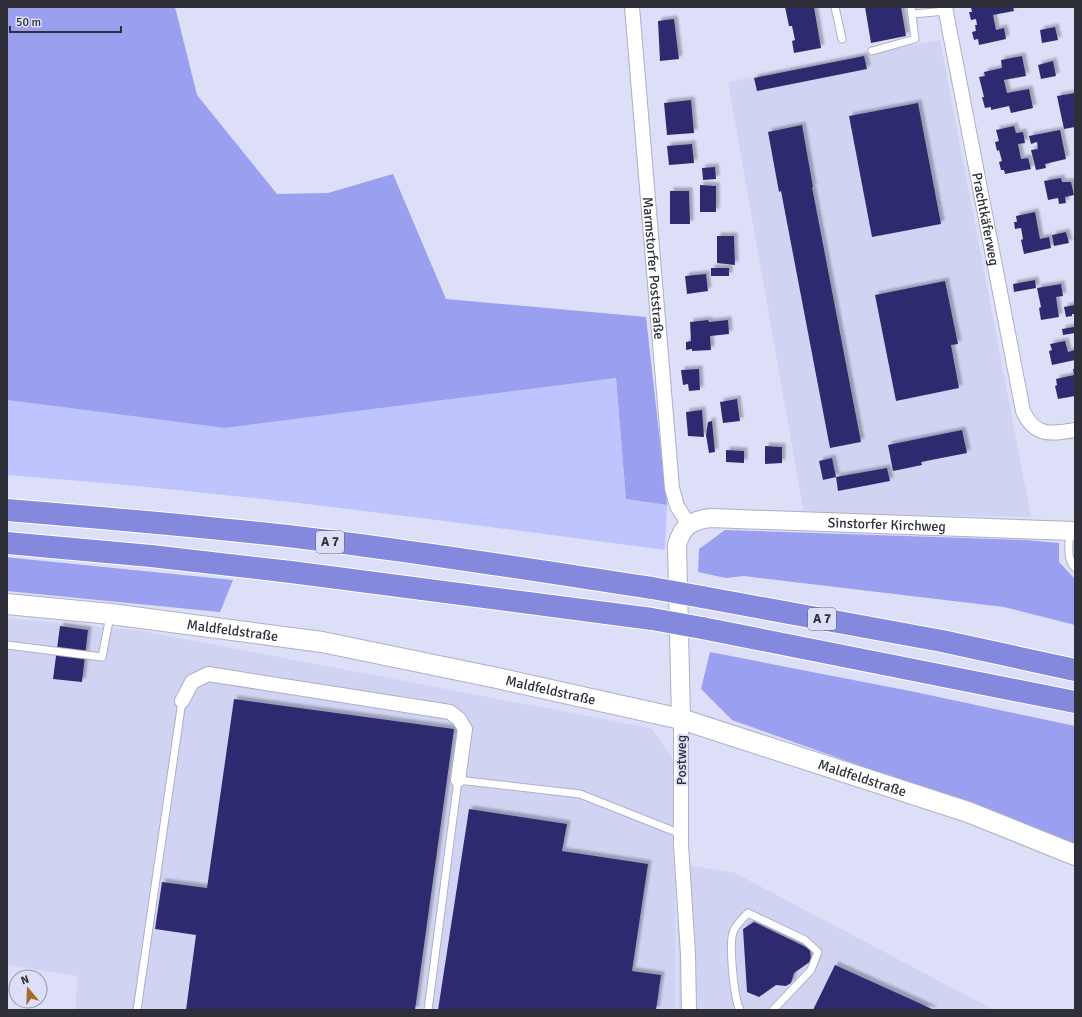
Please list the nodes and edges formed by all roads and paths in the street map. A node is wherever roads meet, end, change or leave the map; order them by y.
1 (632, 7) edge
2 (836, 7) edge
3 (946, 9) edge
4 (912, 10) edge
5 (842, 39) dead end
6 (872, 51) dead end
7 (1075, 430) edge
8 (7, 510) edge
9 (694, 522) junction
10 (1072, 531) edge
11 (7, 543) edge
12 (1075, 568) edge
13 (7, 604) edge
14 (111, 614) junction
15 (7, 645) edge
16 (1075, 670) edge
17 (182, 701) joint
18 (1075, 702) edge
19 (681, 719) junction
20 (458, 780) junction
21 (681, 834) junction
22 (1075, 855) edge
23 (137, 1010) edge
24 (428, 1010) edge
25 (689, 1010) edge
26 (740, 1010) edge
27 (773, 1010) edge

1 - 9 street, Marmstorfer Poststraße
2 - 5 lane
3 - 4 lane
3 - 7 street, Prachtkäferweg
4 - 6 lane
8 - 16 highway, A 7, bridge
9 - 10 street, Sinstorfer Kirchweg
9 - 19 street, Postweg
10 - 12 lane
11 - 18 highway, A 7, bridge
13 - 14 main road, Maldfeldstraße
14 - 15 lane
14 - 19 main road, Maldfeldstraße
17 - 20 street
17 - 23 lane
19 - 21 street, Postweg
19 - 22 main road, Maldfeldstraße
20 - 21 lane
20 - 24 lane
21 - 25 street, Postweg
26 - 27 lane

